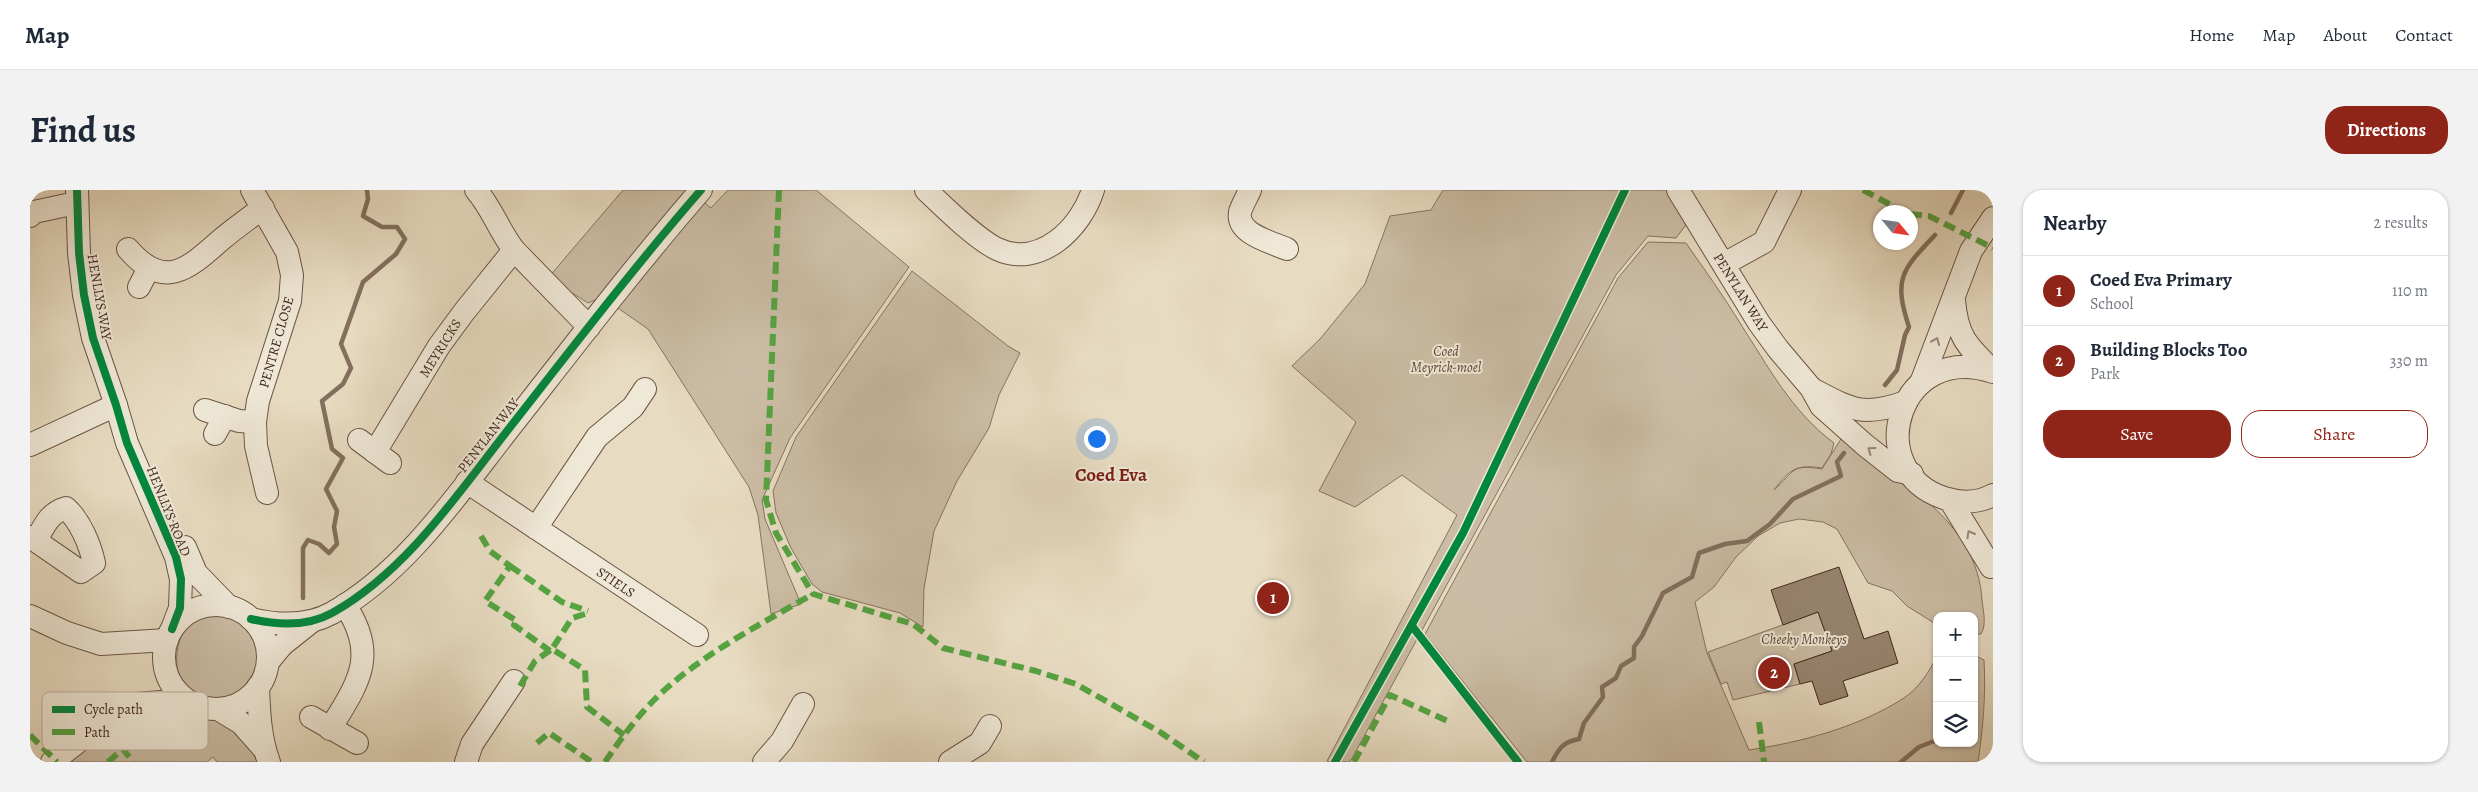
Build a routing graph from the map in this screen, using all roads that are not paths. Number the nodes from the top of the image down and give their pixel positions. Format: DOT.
graph roads {
  1 [pos="701,190"];
  2 [pos="926,190"];
  3 [pos="1093,190"];
  4 [pos="1250,190"];
  5 [pos="1678,190"];
  6 [pos="1790,190"];
  7 [pos="486,194"];
  8 [pos="77,197"];
  9 [pos="257,199"];
  10 [pos="30,216"];
  11 [pos="1993,218"];
  12 [pos="1278,239"];
  13 [pos="128,249"];
  14 [pos="514,250"];
  15 [pos="1724,264"];
  16 [pos="149,268"];
  17 [pos="138,288"];
  18 [pos="1954,300"];
  19 [pos="589,327"];
  20 [pos="1993,371"];
  21 [pos="1921,383"];
  22 [pos="1811,388"];
  23 [pos="645,389"];
  24 [pos="1906,402"];
  25 [pos="116,405"];
  26 [pos="215,420"];
  27 [pos="255,422"];
  28 [pos="30,445"];
  29 [pos="374,451"];
  30 [pos="1912,474"];
  31 [pos="467,482"];
  32 [pos="257,483"];
  33 [pos="1993,495"];
  34 [pos="1950,500"];
  35 [pos="536,528"];
  36 [pos="1992,565"];
  37 [pos="345,605"];
  38 [pos="228,606"];
  39 [pos="30,616"];
  40 [pos="251,618"];
  41 [pos="311,622"];
  42 [pos="169,635"];
  43 [pos="697,636"];
  44 [pos="268,662"];
  45 [pos="165,667"];
  46 [pos="514,681"];
  47 [pos="258,687"];
  48 [pos="147,692"];
  49 [pos="179,692"];
  50 [pos="803,704"];
  51 [pos="208,708"];
  52 [pos="218,709"];
  53 [pos="310,717"];
  54 [pos="990,726"];
  55 [pos="330,729"];
  56 [pos="357,743"];
  57 [pos="67,750"];
  58 [pos="267,756"];
  59 [pos="52,762"];
  60 [pos="466,762"];
  61 [pos="764,762"];
  62 [pos="950,762"];
  1 -- 19 [label="street, PENYLAN WAY"];
  2 -- 3 [label="street"];
  4 -- 12 [label="street"];
  5 -- 15 [label="street, PENYLAN WAY"];
  6 -- 15 [label="street"];
  7 -- 14 [label="street"];
  8 -- 10 [label="street"];
  8 -- 25 [label="street, HENLLYS WAY"];
  9 -- 16 [label="street, PENTRE CLOSE"];
  9 -- 27 [label="street, PENTRE CLOSE"];
  11 -- 18 [label="street"];
  13 -- 16 [label="street"];
  14 -- 19 [label="street"];
  14 -- 29 [label="street, MEYRICKS"];
  15 -- 22 [label="street, PENYLAN WAY"];
  16 -- 17 [label="street"];
  18 -- 20 [label="street"];
  21 -- 18 [label="street, one-way"];
  19 -- 31 [label="street, PENYLAN WAY"];
  20 -- 21 [label="street"];
  21 -- 24 [label="street"];
  22 -- 24 [label="street, PENYLAN WAY"];
  30 -- 22 [label="street, PENYLAN WAY, one-way"];
  23 -- 35 [label="street"];
  24 -- 30 [label="street"];
  25 -- 28 [label="street"];
  25 -- 38 [label="street, HENLLYS ROAD"];
  25 -- 42 [label="street, HENLLYS ROAD"];
  26 -- 27 [label="street"];
  27 -- 32 [label="street, PENTRE CLOSE"];
  30 -- 34 [label="street"];
  31 -- 35 [label="street, STIELS"];
  31 -- 37 [label="street, PENYLAN WAY"];
  33 -- 34 [label="street"];
  36 -- 34 [label="street, one-way"];
  35 -- 43 [label="street, STIELS"];
  37 -- 41 [label="street, PENYLAN WAY"];
  37 -- 55 [label="street"];
  38 -- 40 [label="street"];
  38 -- 42 [label="street"];
  39 -- 42 [label="street"];
  40 -- 41 [label="street, PENYLAN WAY"];
  40 -- 44 [label="street"];
  41 -- 44 [label="street, PENYLAN WAY"];
  42 -- 45 [label="street"];
  44 -- 47 [label="street"];
  45 -- 48 [label="street"];
  45 -- 49 [label="street"];
  46 -- 60 [label="street"];
  47 -- 52 [label="street"];
  47 -- 58 [label="street"];
  50 -- 61 [label="street"];
  51 -- 52 [label="street"];
  52 -- 58 [label="street"];
  53 -- 55 [label="street"];
  54 -- 62 [label="street"];
  55 -- 56 [label="street"];
  57 -- 59 [label="street"];
}
